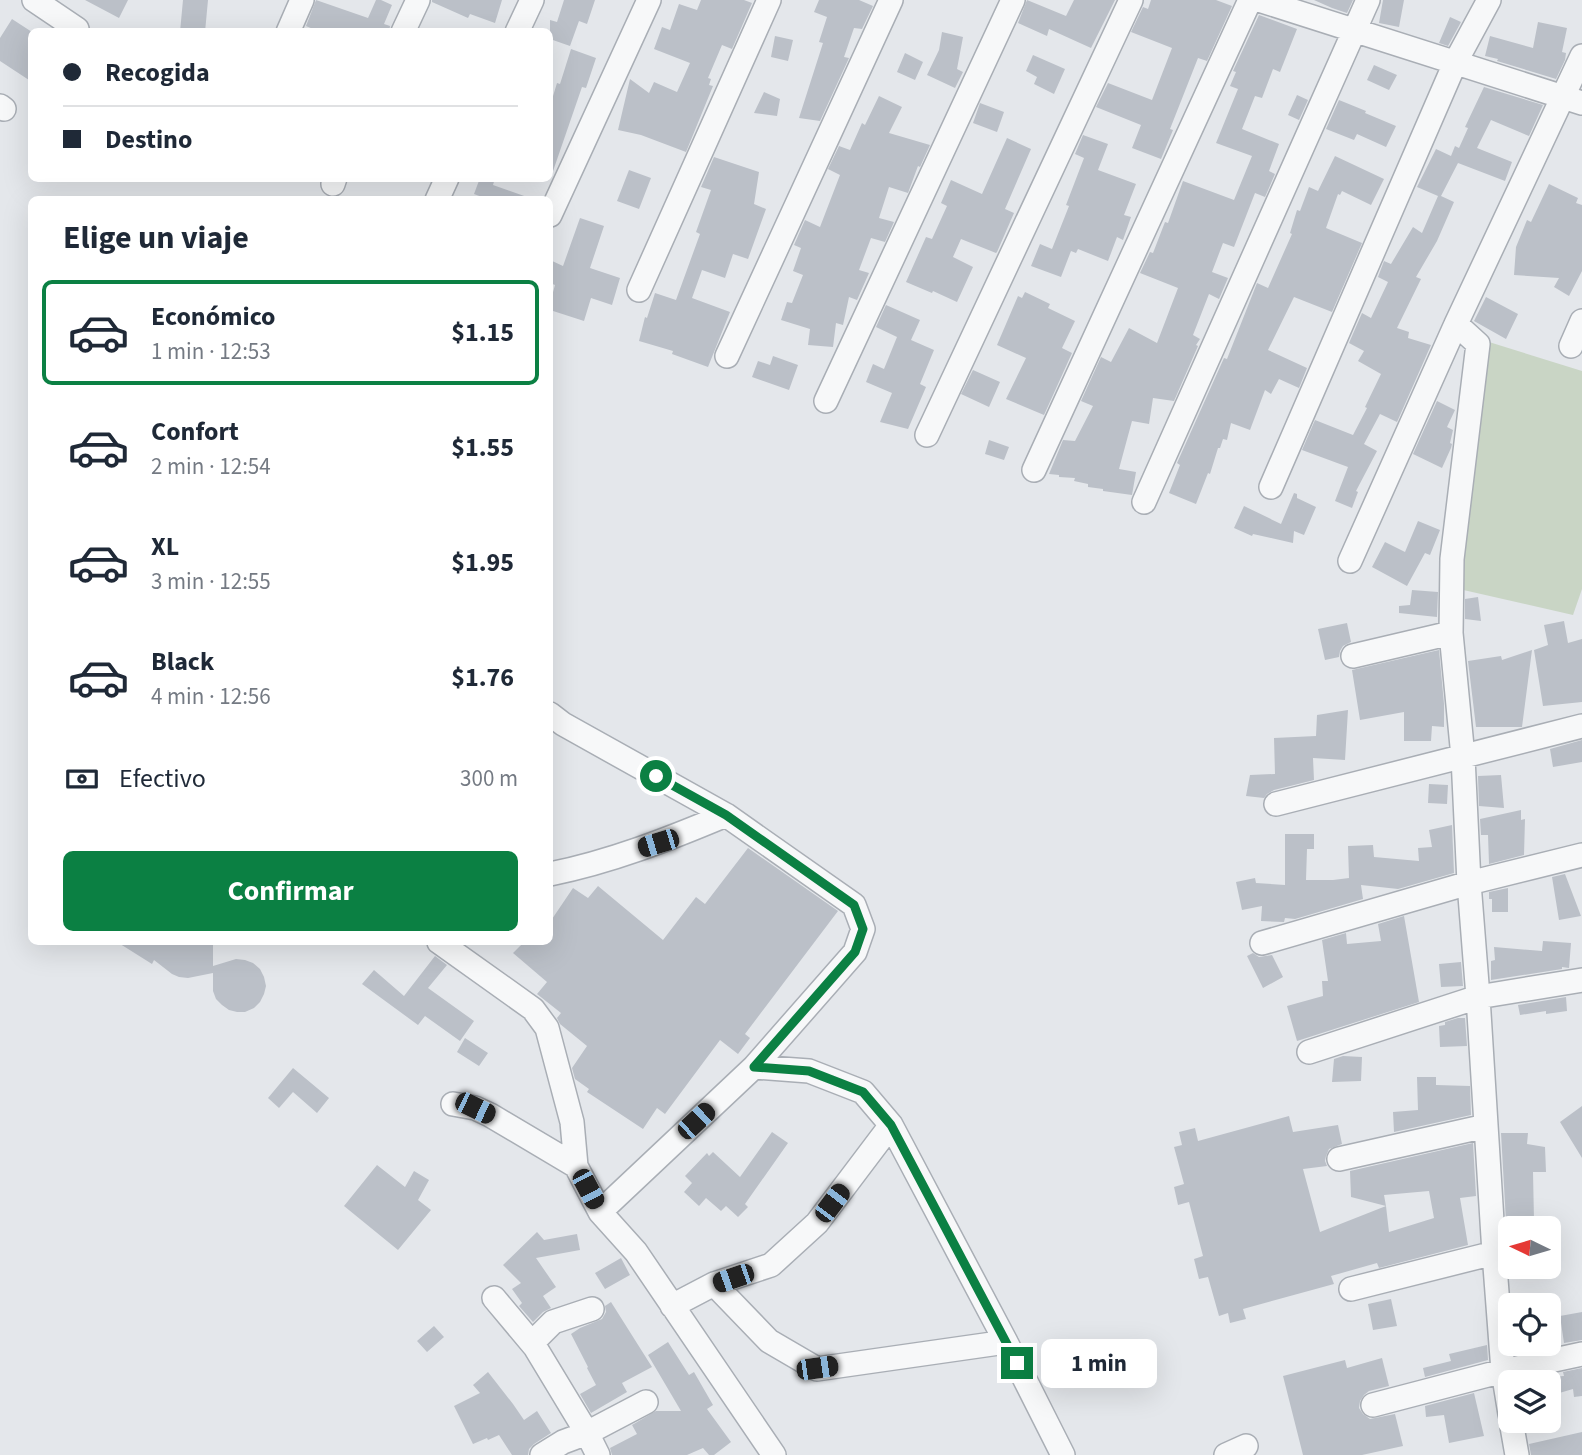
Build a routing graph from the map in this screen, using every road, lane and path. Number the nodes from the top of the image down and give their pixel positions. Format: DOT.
graph roads {
  1 [pos="34,0"];
  2 [pos="302,0"];
  3 [pos="418,0"];
  4 [pos="532,0"];
  5 [pos="649,0"];
  6 [pos="769,0"];
  7 [pos="891,0"];
  8 [pos="1013,0"];
  9 [pos="1131,0"];
  10 [pos="1250,0"];
  11 [pos="1259,0"];
  12 [pos="1368,0"];
  13 [pos="1489,0"];
  14 [pos="76,28"];
  15 [pos="290,28"];
  16 [pos="405,28"];
  17 [pos="519,28"];
  18 [pos="1354,31"];
  19 [pos="1582,56"];
  20 [pos="1455,64"];
  21 [pos="1572,101"];
  22 [pos="553,208"];
  23 [pos="639,290"];
  24 [pos="1582,321"];
  25 [pos="1456,324"];
  26 [pos="1571,346"];
  27 [pos="727,356"];
  28 [pos="826,401"];
  29 [pos="927,435"];
  30 [pos="1034,470"];
  31 [pos="1271,487"];
  32 [pos="1144,502"];
  33 [pos="1350,561"];
  34 [pos="1451,633"];
  35 [pos="1353,656"];
  36 [pos="553,716"];
  37 [pos="1582,726"];
  38 [pos="1463,757"];
  39 [pos="1276,804"];
  40 [pos="726,815"];
  41 [pos="1582,855"];
  42 [pos="553,873"];
  43 [pos="1469,883"];
  44 [pos="1262,943"];
  45 [pos="443,945"];
  46 [pos="1582,980"];
  47 [pos="1478,998"];
  48 [pos="1309,1052"];
  49 [pos="754,1067"];
  50 [pos="453,1104"];
  51 [pos="891,1125"];
  52 [pos="1486,1126"];
  53 [pos="1339,1160"];
  54 [pos="576,1166"];
  55 [pos="600,1212"];
  56 [pos="1494,1253"];
  57 [pos="714,1284"];
  58 [pos="1351,1289"];
  59 [pos="494,1298"];
  60 [pos="672,1306"];
  61 [pos="592,1309"];
  62 [pos="1006,1342"];
  63 [pos="532,1343"];
  64 [pos="1582,1354"];
  65 [pos="1503,1370"];
  66 [pos="1508,1370"];
  67 [pos="1498,1372"];
  68 [pos="646,1402"];
  69 [pos="1373,1405"];
  70 [pos="587,1433"];
  71 [pos="1513,1433"];
  72 [pos="1067,1452"];
  73 [pos="542,1455"];
  74 [pos="598,1455"];
  75 [pos="774,1455"];
  76 [pos="1517,1455"];
  1 -- 14 [label="street"];
  2 -- 15 [label="street"];
  3 -- 16 [label="street"];
  4 -- 17 [label="street"];
  5 -- 22 [label="street"];
  6 -- 23 [label="street"];
  7 -- 27 [label="street"];
  8 -- 28 [label="street"];
  9 -- 29 [label="street"];
  10 -- 30 [label="street"];
  11 -- 18 [label="street"];
  12 -- 18 [label="street"];
  13 -- 20 [label="street"];
  18 -- 20 [label="street"];
  18 -- 32 [label="street"];
  19 -- 21 [label="street"];
  20 -- 21 [label="street"];
  20 -- 31 [label="street"];
  21 -- 25 [label="street"];
  24 -- 26 [label="street"];
  25 -- 33 [label="street"];
  25 -- 34 [label="street"];
  34 -- 35 [label="street"];
  34 -- 38 [label="street"];
  36 -- 40 [label="street"];
  37 -- 38 [label="street"];
  38 -- 39 [label="street"];
  38 -- 43 [label="street"];
  40 -- 42 [label="street"];
  40 -- 49 [label="street"];
  41 -- 43 [label="street"];
  43 -- 44 [label="street"];
  43 -- 47 [label="street"];
  45 -- 54 [label="street"];
  46 -- 47 [label="street"];
  47 -- 48 [label="street"];
  47 -- 52 [label="street"];
  49 -- 51 [label="street"];
  49 -- 55 [label="street"];
  50 -- 54 [label="street"];
  51 -- 57 [label="street"];
  51 -- 62 [label="street"];
  52 -- 53 [label="street"];
  52 -- 56 [label="street"];
  54 -- 55 [label="street"];
  55 -- 60 [label="street"];
  56 -- 58 [label="street"];
  56 -- 65 [label="street"];
  57 -- 60 [label="street"];
  57 -- 62 [label="street"];
  59 -- 63 [label="street"];
  60 -- 75 [label="street"];
  61 -- 63 [label="street"];
  62 -- 72 [label="street"];
  63 -- 70 [label="street"];
  64 -- 66 [label="street"];
  67 -- 69 [label="street"];
  68 -- 70 [label="street"];
  70 -- 73 [label="street"];
  70 -- 74 [label="street"];
  71 -- 76 [label="street"];
}
